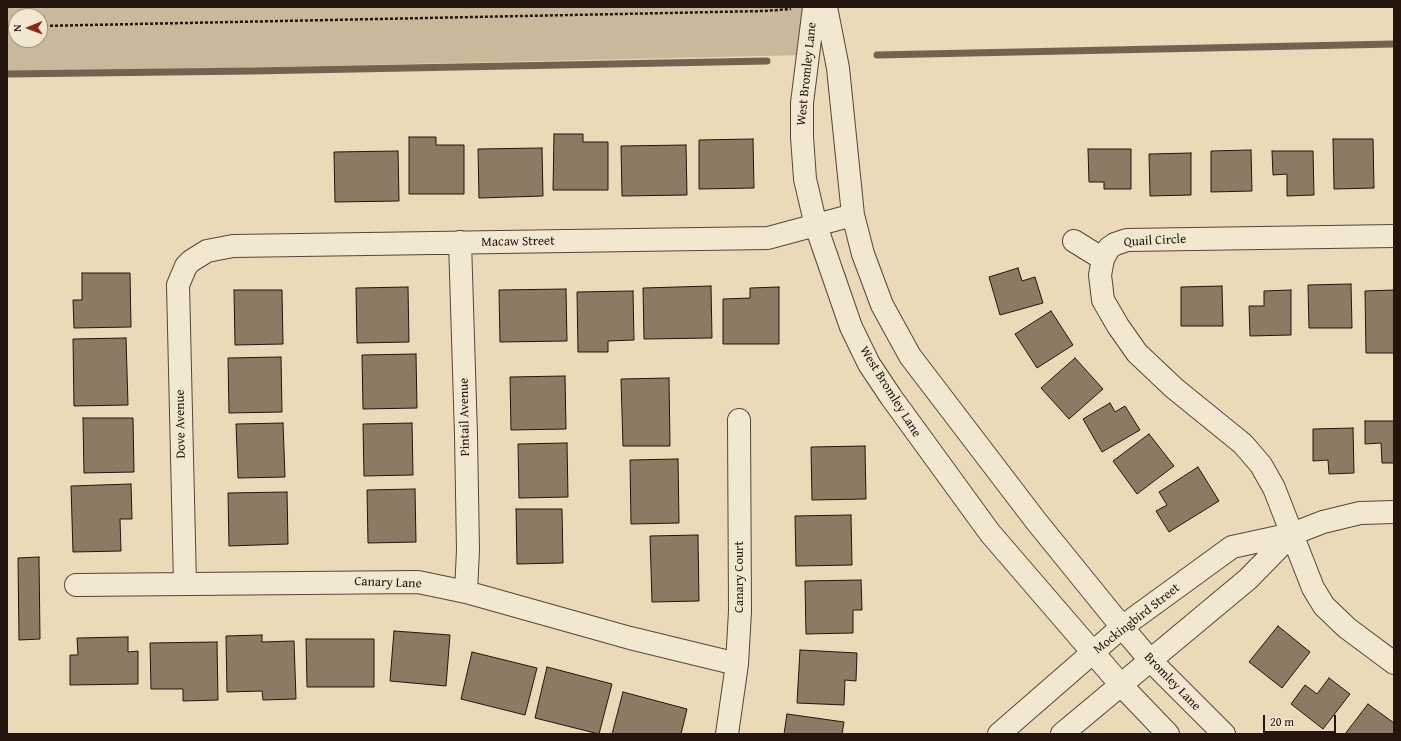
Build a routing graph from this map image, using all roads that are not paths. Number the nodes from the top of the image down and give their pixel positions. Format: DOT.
graph roads {
  1 [pos="814,7"];
  2 [pos="826,7"];
  3 [pos="852,215"];
  4 [pos="816,226"];
  5 [pos="1394,236"];
  6 [pos="1074,241"];
  7 [pos="460,242"];
  8 [pos="1103,259"];
  9 [pos="186,266"];
  10 [pos="739,420"];
  11 [pos="1394,512"];
  12 [pos="1292,534"];
  13 [pos="184,584"];
  14 [pos="76,585"];
  15 [pos="466,592"];
  16 [pos="1122,627"];
  17 [pos="1093,652"];
  18 [pos="1150,660"];
  19 [pos="1394,663"];
  20 [pos="737,664"];
  21 [pos="1121,685"];
  22 [pos="727,734"];
  23 [pos="999,734"];
  24 [pos="1062,734"];
  25 [pos="1168,734"];
  26 [pos="1224,734"];
  1 -- 4 [label="street, West Bromley Lane"];
  2 -- 3 [label="street, West Bromley Lane"];
  3 -- 4 [label="street, Macaw Street"];
  3 -- 16 [label="street, West Bromley Lane"];
  4 -- 7 [label="street, Macaw Street"];
  4 -- 17 [label="street, West Bromley Lane"];
  5 -- 8 [label="street, Quail Circle"];
  6 -- 8 [label="street"];
  7 -- 9 [label="street, Macaw Street"];
  7 -- 15 [label="street, Pintail Avenue"];
  8 -- 12 [label="street"];
  9 -- 13 [label="street, Dove Avenue"];
  10 -- 20 [label="street, Canary Court"];
  11 -- 12 [label="street, Mockingbird Street"];
  12 -- 16 [label="street, Mockingbird Street"];
  12 -- 18 [label="street, Mockingbird Street"];
  12 -- 19 [label="street"];
  13 -- 14 [label="street, Canary Lane"];
  13 -- 15 [label="street, Canary Lane"];
  15 -- 20 [label="street, Canary Lane"];
  16 -- 17 [label="street, Mockingbird Street"];
  16 -- 18 [label="street, Bromley Lane"];
  17 -- 21 [label="street"];
  17 -- 23 [label="street, Mockingbird Street"];
  18 -- 21 [label="street, Mockingbird Street"];
  18 -- 26 [label="street, Bromley Lane"];
  20 -- 22 [label="street, Canary Court"];
  21 -- 24 [label="street, Mockingbird Street"];
  21 -- 25 [label="street"];
}
